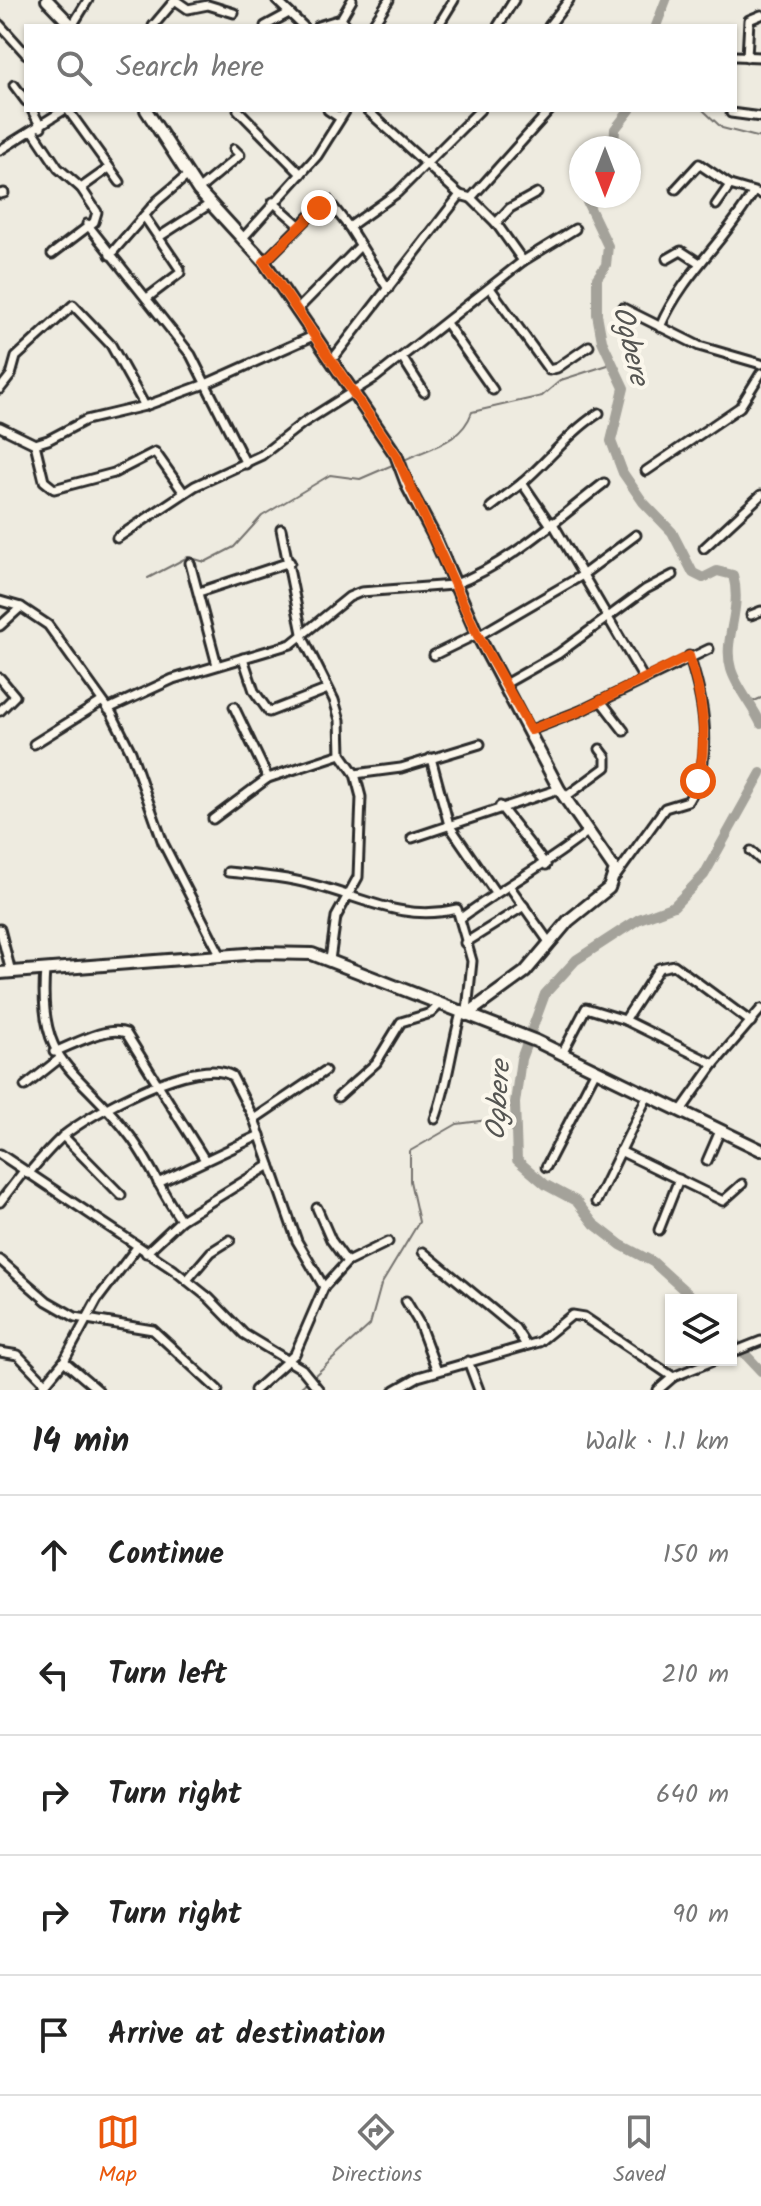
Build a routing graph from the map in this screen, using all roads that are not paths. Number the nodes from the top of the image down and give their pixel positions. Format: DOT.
graph roads {
  1 [pos="47,0"];
  2 [pos="88,0"];
  3 [pos="175,0"];
  4 [pos="276,0"];
  5 [pos="352,0"];
  6 [pos="389,0"];
  7 [pos="454,0"];
  8 [pos="514,0"];
  9 [pos="569,0"];
  10 [pos="234,13"];
  11 [pos="289,13"];
  12 [pos="761,15"];
  13 [pos="341,19"];
  14 [pos="70,24"];
  15 [pos="73,24"];
  16 [pos="155,24"];
  17 [pos="269,24"];
  18 [pos="301,24"];
  19 [pos="325,24"];
  20 [pos="345,24"];
  21 [pos="373,24"];
  22 [pos="439,24"];
  23 [pos="499,24"];
  24 [pos="551,24"];
  25 [pos="0,25"];
  26 [pos="24,52"];
  27 [pos="737,56"];
  28 [pos="747,57"];
  29 [pos="761,57"];
  30 [pos="14,85"];
  31 [pos="24,98"];
  32 [pos="33,112"];
  33 [pos="63,112"];
  34 [pos="67,112"];
  35 [pos="147,112"];
  36 [pos="240,112"];
  37 [pos="331,112"];
  38 [pos="344,112"];
  39 [pos="369,112"];
  40 [pos="478,112"];
  41 [pos="548,112"];
  42 [pos="731,113"];
  43 [pos="761,117"];
  44 [pos="340,118"];
  45 [pos="37,129"];
  46 [pos="234,149"];
  47 [pos="0,150"];
  48 [pos="427,165"];
  49 [pos="109,168"];
  50 [pos="301,174"];
  51 [pos="188,175"];
  52 [pos="120,182"];
  53 [pos="730,185"];
  54 [pos="81,188"];
  55 [pos="676,189"];
  56 [pos="198,190"];
  57 [pos="537,193"];
  58 [pos="757,193"];
  59 [pos="460,195"];
  60 [pos="471,198"];
  61 [pos="273,202"];
  62 [pos="210,204"];
  63 [pos="716,205"];
  64 [pos="144,216"];
  65 [pos="496,223"];
  66 [pos="87,224"];
  67 [pos="299,225"];
  68 [pos="349,227"];
  69 [pos="575,229"];
  70 [pos="159,237"];
  71 [pos="242,239"];
  72 [pos="360,246"];
  73 [pos="52,254"];
  74 [pos="110,255"];
  75 [pos="667,259"];
  76 [pos="523,261"];
  77 [pos="264,262"];
  78 [pos="698,262"];
  79 [pos="490,288"];
  80 [pos="388,289"];
  81 [pos="147,298"];
  82 [pos="623,308"];
  83 [pos="296,311"];
  84 [pos="446,323"];
  85 [pos="660,327"];
  86 [pos="313,336"];
  87 [pos="589,346"];
  88 [pos="402,357"];
  89 [pos="332,360"];
  90 [pos="761,364"];
  91 [pos="761,373"];
  92 [pos="208,383"];
  93 [pos="0,389"];
  94 [pos="493,390"];
  95 [pos="354,391"];
  96 [pos="424,392"];
  97 [pos="145,406"];
  98 [pos="599,413"];
  99 [pos="0,427"];
  100 [pos="35,444"];
  101 [pos="246,464"];
  102 [pos="646,471"];
  103 [pos="522,483"];
  104 [pos="604,483"];
  105 [pos="184,493"];
  106 [pos="761,495"];
  107 [pos="491,507"];
  108 [pos="551,523"];
  109 [pos="281,529"];
  110 [pos="636,535"];
  111 [pos="117,538"];
  112 [pos="704,548"];
  113 [pos="290,562"];
  114 [pos="190,563"];
  115 [pos="673,575"];
  116 [pos="581,576"];
  117 [pos="453,585"];
  118 [pos="199,592"];
  119 [pos="0,601"];
  120 [pos="21,607"];
  121 [pos="761,611"];
  122 [pos="751,615"];
  123 [pos="608,616"];
  124 [pos="0,626"];
  125 [pos="477,635"];
  126 [pos="303,638"];
  127 [pos="709,649"];
  128 [pos="434,655"];
  129 [pos="689,656"];
  130 [pos="243,658"];
  131 [pos="217,665"];
  132 [pos="0,678"];
  133 [pos="644,679"];
  134 [pos="505,684"];
  135 [pos="328,689"];
  136 [pos="601,701"];
  137 [pos="101,702"];
  138 [pos="234,707"];
  139 [pos="108,709"];
  140 [pos="0,711"];
  141 [pos="531,730"];
  142 [pos="624,731"];
  143 [pos="34,744"];
  144 [pos="480,744"];
  145 [pos="600,749"];
  146 [pos="341,754"];
  147 [pos="431,758"];
  148 [pos="355,774"];
  149 [pos="268,778"];
  150 [pos="562,793"];
  151 [pos="500,806"];
  152 [pos="213,819"];
  153 [pos="449,825"];
  154 [pos="587,832"];
  155 [pos="412,838"];
  156 [pos="751,851"];
  157 [pos="761,860"];
  158 [pos="546,865"];
  159 [pos="228,872"];
  160 [pos="615,877"];
  161 [pos="510,887"];
  162 [pos="495,892"];
  163 [pos="348,898"];
  164 [pos="524,906"];
  165 [pos="461,918"];
  166 [pos="0,929"];
  167 [pos="549,942"];
  168 [pos="465,943"];
  169 [pos="221,956"];
  170 [pos="330,960"];
  171 [pos="45,970"];
  172 [pos="6,972"];
  173 [pos="439,1005"];
  174 [pos="761,1009"];
  175 [pos="465,1013"];
  176 [pos="625,1020"];
  177 [pos="751,1022"];
  178 [pos="562,1054"];
  179 [pos="56,1056"];
  180 [pos="714,1064"];
  181 [pos="596,1070"];
  182 [pos="325,1071"];
  183 [pos="154,1083"];
  184 [pos="25,1086"];
  185 [pos="648,1095"];
  186 [pos="338,1097"];
  187 [pos="682,1109"];
  188 [pos="108,1110"];
  189 [pos="254,1119"];
  190 [pos="435,1119"];
  191 [pos="720,1131"];
  192 [pos="260,1135"];
  193 [pos="63,1136"];
  194 [pos="761,1150"];
  195 [pos="620,1151"];
  196 [pos="0,1154"];
  197 [pos="205,1160"];
  198 [pos="707,1161"];
  199 [pos="270,1165"];
  200 [pos="546,1167"];
  201 [pos="26,1172"];
  202 [pos="679,1179"];
  203 [pos="158,1183"];
  204 [pos="742,1184"];
  205 [pos="121,1195"];
  206 [pos="0,1202"];
  207 [pos="596,1202"];
  208 [pos="317,1208"];
  209 [pos="181,1220"];
  210 [pos="659,1230"];
  211 [pos="230,1240"];
  212 [pos="388,1242"];
  213 [pos="137,1247"];
  214 [pos="423,1252"];
  215 [pos="146,1253"];
  216 [pos="0,1260"];
  217 [pos="347,1262"];
  218 [pos="187,1280"];
  219 [pos="324,1287"];
  220 [pos="406,1301"];
  221 [pos="88,1317"];
  222 [pos="761,1341"];
  223 [pos="526,1345"];
  224 [pos="737,1350"];
  225 [pos="0,1352"];
  226 [pos="289,1360"];
  227 [pos="64,1361"];
  228 [pos="468,1361"];
  229 [pos="700,1366"];
  230 [pos="437,1371"];
  231 [pos="673,1377"];
  232 [pos="314,1383"];
  233 [pos="42,1386"];
  234 [pos="98,1390"];
  235 [pos="218,1390"];
  236 [pos="255,1390"];
  237 [pos="395,1390"];
  238 [pos="479,1390"];
  239 [pos="658,1390"];
  1 -- 14 [label="street"];
  2 -- 15 [label="street"];
  3 -- 10 [label="street"];
  3 -- 16 [label="street"];
  4 -- 11 [label="street"];
  5 -- 13 [label="street"];
  6 -- 21 [label="street"];
  7 -- 22 [label="street"];
  8 -- 23 [label="street"];
  9 -- 24 [label="street"];
  11 -- 17 [label="street"];
  11 -- 18 [label="street"];
  12 -- 28 [label="street"];
  13 -- 19 [label="street"];
  13 -- 20 [label="street"];
  25 -- 26 [label="street"];
  27 -- 28 [label="street"];
  28 -- 29 [label="street"];
  30 -- 31 [label="street"];
  32 -- 45 [label="street"];
  33 -- 45 [label="street"];
  34 -- 49 [label="street"];
  35 -- 51 [label="street"];
  36 -- 50 [label="street"];
  37 -- 44 [label="street"];
  38 -- 44 [label="street"];
  39 -- 48 [label="street"];
  40 -- 48 [label="street"];
  41 -- 60 [label="street"];
  42 -- 43 [label="street"];
  44 -- 50 [label="street"];
  45 -- 47 [label="street"];
  45 -- 54 [label="street"];
  46 -- 56 [label="street"];
  48 -- 59 [label="street"];
  48 -- 68 [label="street"];
  49 -- 52 [label="street"];
  49 -- 54 [label="street"];
  50 -- 61 [label="street"];
  51 -- 56 [label="street"];
  51 -- 64 [label="street"];
  53 -- 55 [label="street"];
  53 -- 58 [label="street"];
  53 -- 63 [label="street"];
  54 -- 66 [label="street"];
  56 -- 62 [label="street"];
  57 -- 65 [label="street"];
  58 -- 78 [label="street"];
  59 -- 60 [label="street"];
  59 -- 80 [label="street"];
  60 -- 65 [label="street"];
  61 -- 67 [label="street"];
  61 -- 71 [label="street"];
  62 -- 70 [label="street"];
  62 -- 71 [label="street"];
  64 -- 70 [label="street"];
  64 -- 74 [label="street"];
  65 -- 76 [label="street"];
  66 -- 73 [label="street"];
  66 -- 74 [label="street"];
  67 -- 68 [label="street"];
  67 -- 77 [label="street"];
  68 -- 72 [label="street"];
  69 -- 76 [label="street"];
  70 -- 81 [label="street"];
  71 -- 77 [label="street"];
  72 -- 80 [label="street"];
  72 -- 83 [label="street"];
  74 -- 81 [label="street"];
  75 -- 78 [label="street"];
  76 -- 79 [label="street"];
  77 -- 83 [label="street"];
  78 -- 85 [label="street"];
  79 -- 84 [label="street"];
  79 -- 87 [label="street"];
  80 -- 89 [label="street"];
  81 -- 92 [label="street"];
  82 -- 85 [label="street"];
  83 -- 86 [label="street"];
  84 -- 88 [label="street"];
  84 -- 94 [label="street"];
  85 -- 90 [label="street"];
  86 -- 89 [label="street"];
  86 -- 92 [label="street"];
  88 -- 95 [label="street"];
  88 -- 96 [label="street"];
  89 -- 95 [label="street"];
  91 -- 102 [label="street"];
  92 -- 97 [label="street"];
  92 -- 101 [label="street"];
  93 -- 97 [label="street"];
  95 -- 101 [label="street"];
  95 -- 117 [label="street"];
  97 -- 100 [label="street"];
  98 -- 103 [label="street"];
  99 -- 100 [label="street"];
  100 -- 105 [label="street"];
  101 -- 105 [label="street"];
  103 -- 107 [label="street"];
  103 -- 108 [label="street"];
  104 -- 108 [label="street"];
  105 -- 111 [label="street"];
  106 -- 112 [label="street"];
  108 -- 116 [label="street"];
  108 -- 117 [label="street"];
  109 -- 113 [label="street"];
  110 -- 116 [label="street"];
  113 -- 118 [label="street"];
  113 -- 126 [label="street"];
  114 -- 118 [label="street"];
  115 -- 123 [label="street"];
  116 -- 123 [label="street"];
  116 -- 125 [label="street"];
  117 -- 125 [label="street"];
  117 -- 126 [label="street"];
  118 -- 131 [label="street"];
  119 -- 120 [label="street"];
  120 -- 124 [label="street"];
  120 -- 137 [label="street"];
  121 -- 122 [label="street"];
  123 -- 133 [label="street"];
  123 -- 134 [label="street"];
  125 -- 128 [label="street"];
  125 -- 134 [label="street"];
  126 -- 130 [label="street"];
  126 -- 135 [label="street"];
  127 -- 129 [label="street"];
  129 -- 133 [label="street"];
  129 -- 160 [label="street"];
  130 -- 131 [label="street"];
  130 -- 135 [label="street"];
  131 -- 139 [label="street"];
  132 -- 140 [label="street"];
  133 -- 136 [label="street"];
  134 -- 141 [label="street"];
  135 -- 146 [label="street"];
  136 -- 141 [label="street"];
  136 -- 142 [label="street"];
  137 -- 139 [label="street"];
  137 -- 143 [label="street"];
  138 -- 149 [label="street"];
  139 -- 169 [label="street"];
  141 -- 150 [label="street"];
  144 -- 147 [label="street"];
  145 -- 150 [label="street"];
  146 -- 148 [label="street"];
  146 -- 149 [label="street"];
  147 -- 148 [label="street"];
  147 -- 153 [label="street"];
  148 -- 163 [label="street"];
  149 -- 152 [label="street"];
  150 -- 151 [label="street"];
  150 -- 154 [label="street"];
  151 -- 153 [label="street"];
  151 -- 158 [label="street"];
  153 -- 155 [label="street"];
  153 -- 162 [label="street"];
  154 -- 158 [label="street"];
  154 -- 160 [label="street"];
  156 -- 157 [label="street"];
  158 -- 161 [label="street"];
  159 -- 163 [label="street"];
  160 -- 167 [label="street"];
  161 -- 162 [label="street"];
  161 -- 164 [label="street"];
  162 -- 165 [label="street"];
  163 -- 165 [label="street"];
  163 -- 170 [label="street"];
  164 -- 167 [label="street"];
  164 -- 168 [label="street"];
  165 -- 168 [label="street"];
  166 -- 172 [label="street"];
  167 -- 175 [label="street"];
  168 -- 175 [label="street"];
  169 -- 170 [label="street"];
  169 -- 171 [label="street"];
  170 -- 173 [label="street"];
  171 -- 172 [label="street"];
  171 -- 179 [label="street"];
  173 -- 175 [label="street"];
  173 -- 186 [label="street"];
  174 -- 177 [label="street"];
  175 -- 178 [label="street"];
  175 -- 190 [label="street"];
  176 -- 177 [label="street"];
  176 -- 178 [label="street"];
  176 -- 180 [label="street"];
  177 -- 180 [label="street"];
  178 -- 181 [label="street"];
  179 -- 183 [label="street"];
  179 -- 184 [label="street"];
  179 -- 188 [label="street"];
  180 -- 187 [label="street"];
  181 -- 185 [label="street"];
  181 -- 200 [label="street"];
  182 -- 189 [label="street"];
  183 -- 188 [label="street"];
  183 -- 189 [label="street"];
  183 -- 197 [label="street"];
  185 -- 187 [label="street"];
  185 -- 195 [label="street"];
  187 -- 191 [label="street"];
  188 -- 193 [label="street"];
  188 -- 203 [label="street"];
  189 -- 192 [label="street"];
  191 -- 194 [label="street"];
  191 -- 198 [label="street"];
  192 -- 197 [label="street"];
  192 -- 199 [label="street"];
  193 -- 201 [label="street"];
  193 -- 205 [label="street"];
  195 -- 202 [label="street"];
  195 -- 207 [label="street"];
  196 -- 201 [label="street"];
  197 -- 203 [label="street"];
  199 -- 209 [label="street"];
  199 -- 219 [label="street"];
  201 -- 206 [label="street"];
  201 -- 213 [label="street"];
  202 -- 204 [label="street"];
  202 -- 210 [label="street"];
  203 -- 209 [label="street"];
  208 -- 217 [label="street"];
  209 -- 215 [label="street"];
  211 -- 218 [label="street"];
  212 -- 217 [label="street"];
  213 -- 215 [label="street"];
  213 -- 221 [label="street"];
  214 -- 223 [label="street"];
  215 -- 218 [label="street"];
  216 -- 221 [label="street"];
  217 -- 219 [label="street"];
  218 -- 226 [label="street"];
  219 -- 226 [label="street"];
  220 -- 230 [label="street"];
  221 -- 227 [label="street"];
  221 -- 235 [label="street"];
  222 -- 224 [label="street"];
  223 -- 228 [label="street"];
  223 -- 231 [label="street"];
  225 -- 233 [label="street"];
  226 -- 232 [label="street"];
  226 -- 236 [label="street"];
  227 -- 233 [label="street"];
  227 -- 234 [label="street"];
  228 -- 230 [label="street"];
  228 -- 238 [label="street"];
  229 -- 231 [label="street"];
  230 -- 237 [label="street"];
  231 -- 239 [label="street"];
}
